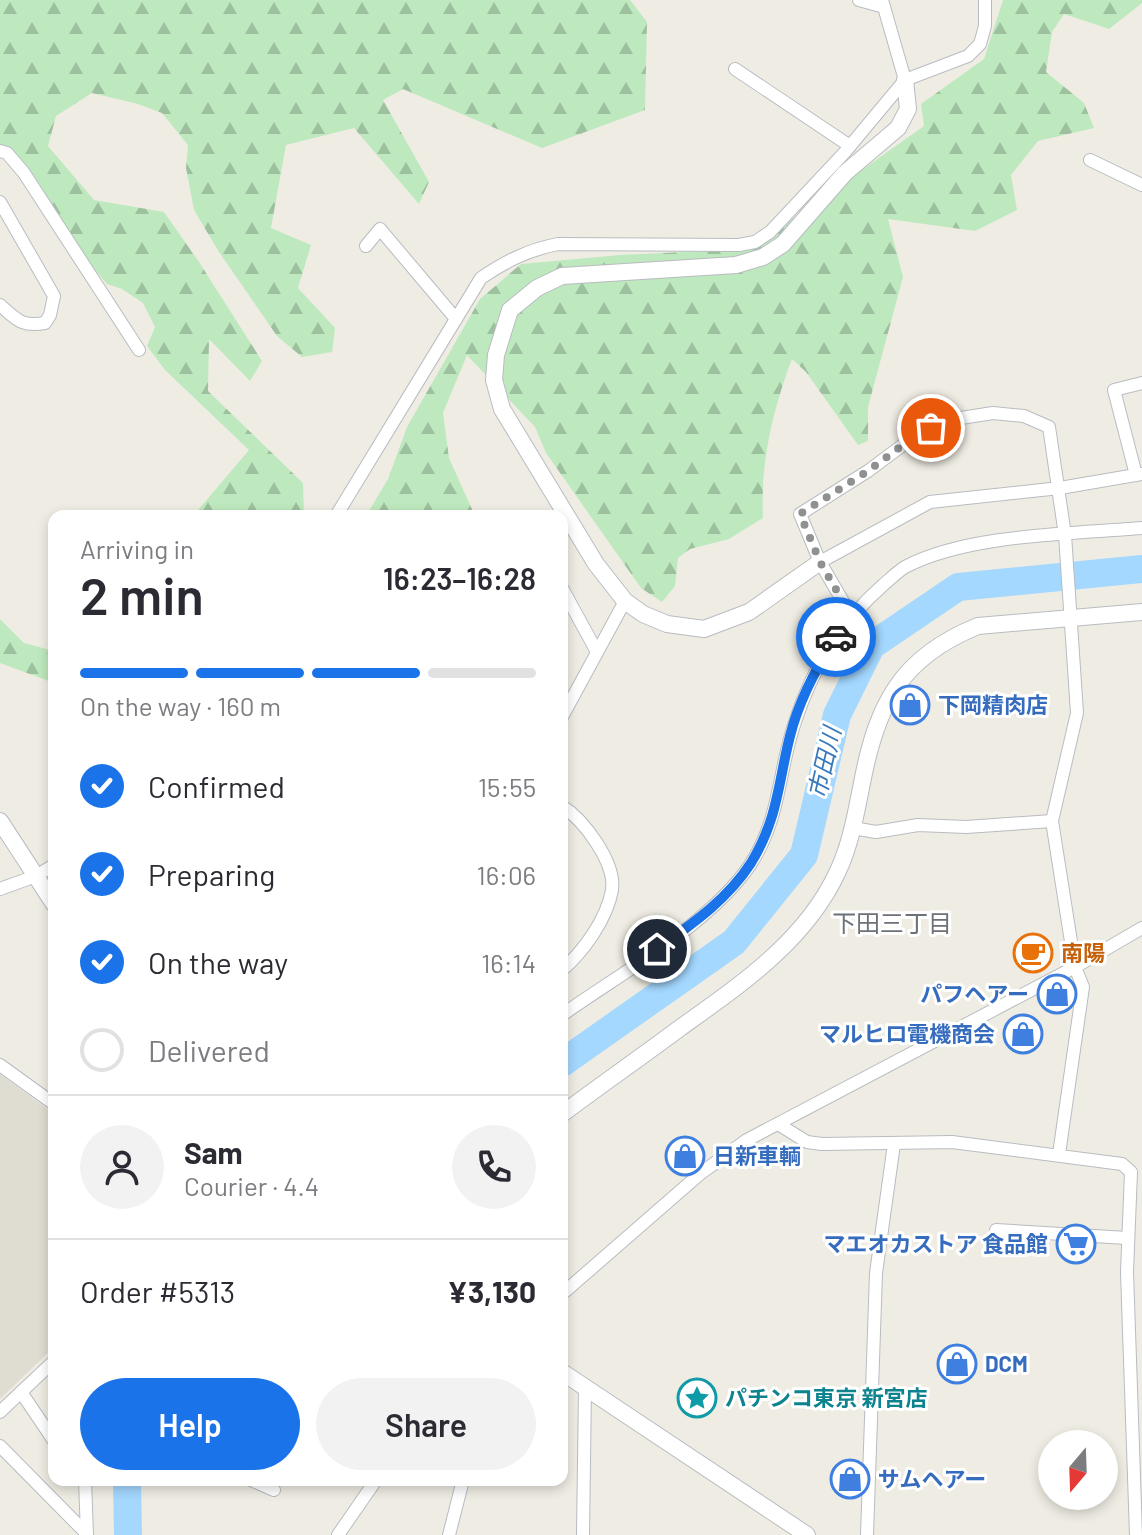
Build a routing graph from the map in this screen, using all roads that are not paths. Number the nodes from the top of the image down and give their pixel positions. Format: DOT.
graph roads {
  1 [pos="859,0"];
  2 [pos="985,0"];
  3 [pos="883,4"];
  4 [pos="735,69"];
  5 [pos="905,80"];
  6 [pos="850,146"];
  7 [pos="0,151"];
  8 [pos="1090,160"];
  9 [pos="1142,185"];
  10 [pos="0,202"];
  11 [pos="366,246"];
  12 [pos="0,305"];
  13 [pos="456,319"];
  14 [pos="139,350"];
  15 [pos="1142,383"];
  16 [pos="1139,474"];
  17 [pos="1060,488"];
  18 [pos="340,510"];
  19 [pos="563,510"];
  20 [pos="568,518"];
  21 [pos="1142,528"];
  22 [pos="1065,535"];
  23 [pos="820,562"];
  24 [pos="568,599"];
  25 [pos="625,601"];
  26 [pos="1142,612"];
  27 [pos="852,617"];
  28 [pos="1071,618"];
  29 [pos="597,652"];
  30 [pos="568,706"];
  31 [pos="568,811"];
  32 [pos="0,821"];
  33 [pos="1052,821"];
  34 [pos="853,828"];
  35 [pos="48,869"];
  36 [pos="36,876"];
  37 [pos="0,889"];
  38 [pos="48,895"];
  39 [pos="1142,928"];
  40 [pos="568,964"];
  41 [pos="1075,967"];
  42 [pos="568,1011"];
  43 [pos="0,1065"];
  44 [pos="48,1100"];
  45 [pos="568,1110"];
  46 [pos="778,1124"];
  47 [pos="894,1144"];
  48 [pos="1059,1154"];
  49 [pos="996,1230"];
  50 [pos="1127,1238"];
  51 [pos="568,1289"];
  52 [pos="48,1367"];
  53 [pos="568,1376"];
  54 [pos="585,1388"];
  55 [pos="21,1392"];
  56 [pos="0,1412"];
  57 [pos="48,1432"];
  58 [pos="0,1446"];
  59 [pos="85,1486"];
  60 [pos="265,1486"];
  61 [pos="372,1486"];
  62 [pos="461,1486"];
  63 [pos="274,1490"];
  64 [pos="87,1535"];
  65 [pos="338,1535"];
  66 [pos="449,1535"];
  67 [pos="583,1535"];
  68 [pos="807,1535"];
  69 [pos="867,1535"];
  70 [pos="1136,1535"];
  1 -- 3 [label="street"];
  2 -- 5 [label="street"];
  3 -- 5 [label="street"];
  4 -- 6 [label="street"];
  5 -- 6 [label="street"];
  5 -- 19 [label="street"];
  6 -- 13 [label="street"];
  7 -- 14 [label="street"];
  8 -- 9 [label="street"];
  10 -- 12 [label="street"];
  11 -- 13 [label="street"];
  13 -- 18 [label="street"];
  15 -- 16 [label="street"];
  16 -- 17 [label="street"];
  17 -- 22 [label="street"];
  17 -- 23 [label="street"];
  17 -- 23 [label="street"];
  20 -- 25 [label="street"];
  21 -- 22 [label="street"];
  22 -- 27 [label="street"];
  22 -- 28 [label="street"];
  23 -- 25 [label="street"];
  23 -- 27 [label="street"];
  24 -- 29 [label="street"];
  25 -- 29 [label="street"];
  26 -- 28 [label="street"];
  27 -- 42 [label="street"];
  28 -- 33 [label="street"];
  28 -- 34 [label="street"];
  29 -- 30 [label="street"];
  31 -- 40 [label="street"];
  32 -- 36 [label="street"];
  33 -- 34 [label="street"];
  33 -- 41 [label="street"];
  34 -- 45 [label="street"];
  35 -- 36 [label="street"];
  36 -- 37 [label="street"];
  36 -- 38 [label="street"];
  39 -- 41 [label="street"];
  41 -- 46 [label="street"];
  41 -- 48 [label="street"];
  43 -- 44 [label="street"];
  46 -- 47 [label="street"];
  46 -- 51 [label="street"];
  47 -- 48 [label="street"];
  47 -- 69 [label="street"];
  48 -- 50 [label="street"];
  49 -- 50 [label="street"];
  50 -- 70 [label="street"];
  52 -- 55 [label="street"];
  53 -- 54 [label="street"];
  54 -- 67 [label="street"];
  54 -- 68 [label="street"];
  55 -- 56 [label="street"];
  55 -- 57 [label="street"];
  58 -- 64 [label="street"];
  59 -- 64 [label="street"];
  60 -- 63 [label="street"];
  61 -- 65 [label="street"];
  62 -- 66 [label="street"];
}
